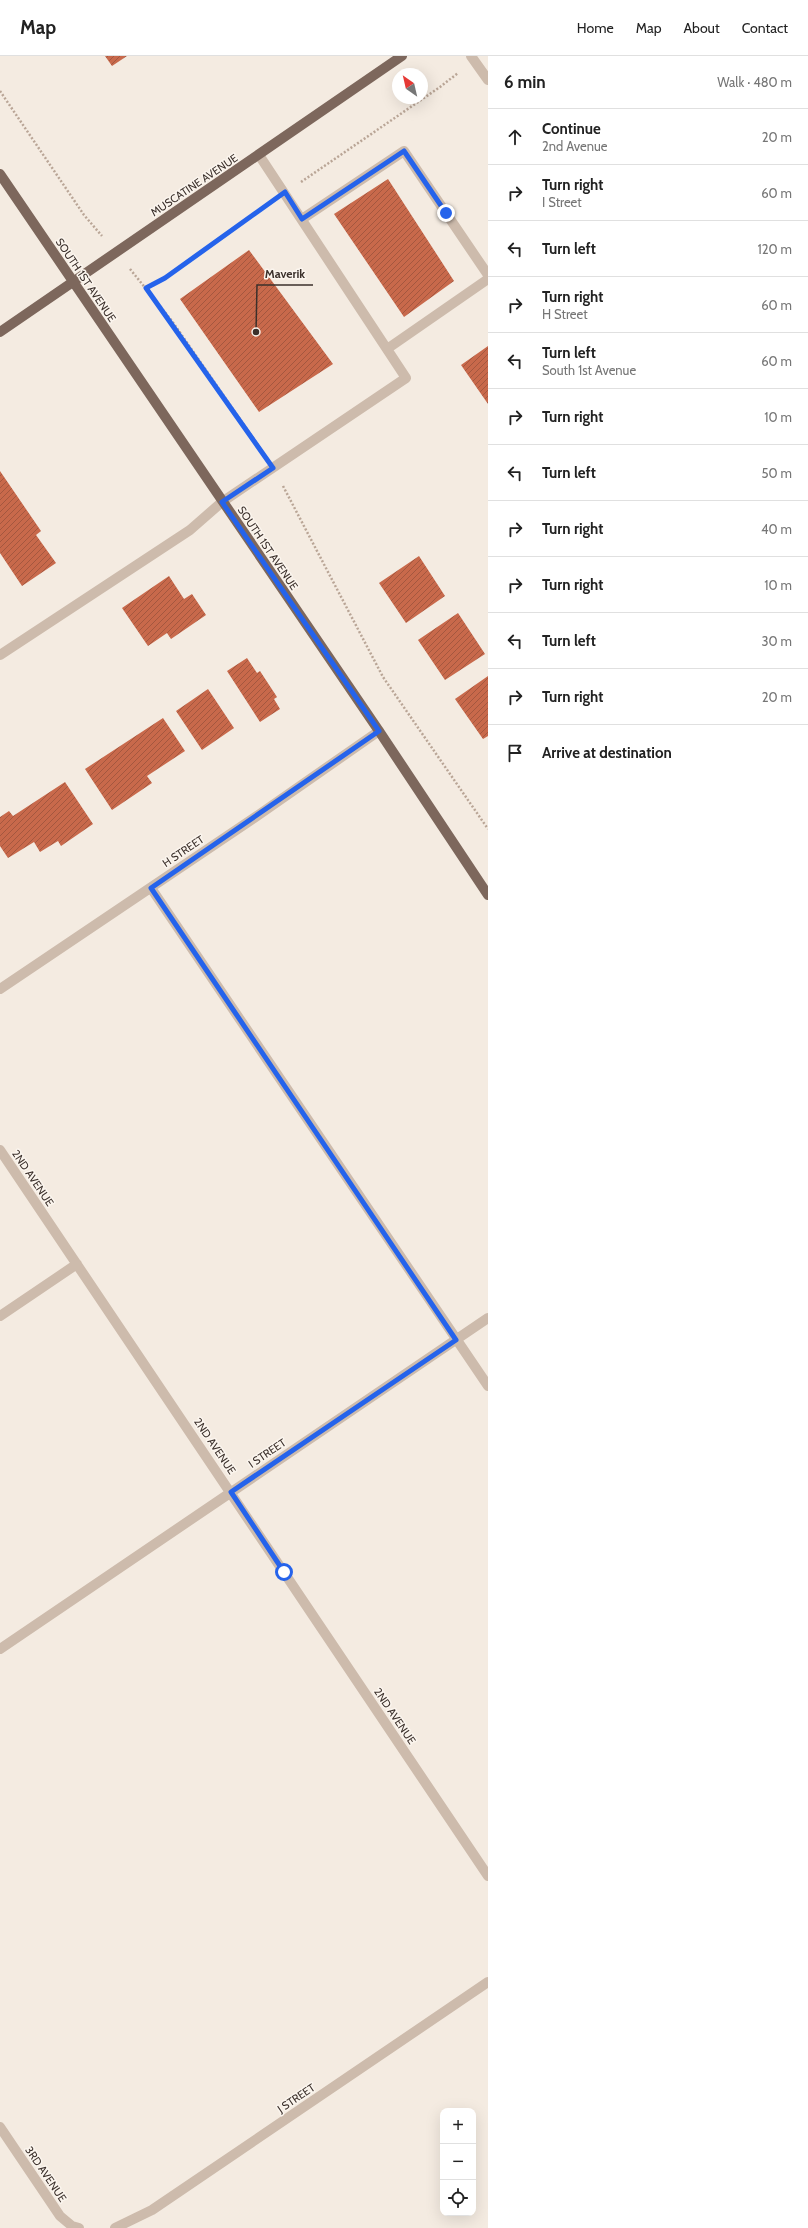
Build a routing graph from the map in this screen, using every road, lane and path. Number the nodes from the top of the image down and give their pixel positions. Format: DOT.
graph roads {
  1 [pos="402,56"];
  2 [pos="473,58"];
  3 [pos="488,80"];
  4 [pos="0,91"];
  5 [pos="259,155"];
  6 [pos="0,174"];
  7 [pos="285,192"];
  8 [pos="84,215"];
  9 [pos="302,219"];
  10 [pos="488,275"];
  11 [pos="488,279"];
  12 [pos="73,282"];
  13 [pos="0,332"];
  14 [pos="387,350"];
  15 [pos="273,468"];
  16 [pos="222,502"];
  17 [pos="0,655"];
  18 [pos="379,731"];
  19 [pos="488,829"];
  20 [pos="151,888"];
  21 [pos="488,895"];
  22 [pos="0,989"];
  23 [pos="0,1150"];
  24 [pos="77,1264"];
  25 [pos="0,1316"];
  26 [pos="488,1318"];
  27 [pos="456,1340"];
  28 [pos="488,1386"];
  29 [pos="231,1492"];
  30 [pos="0,1648"];
  31 [pos="488,1876"];
  32 [pos="488,1982"];
  33 [pos="0,2127"];
  34 [pos="79,2228"];
  35 [pos="115,2228"];
  1 -- 5 [label="main road, MUSCATINE AVENUE"];
  2 -- 3 [label="street"];
  2 -- 7 [label="path"];
  4 -- 8 [label="path"];
  5 -- 7 [label="street"];
  5 -- 12 [label="main road, MUSCATINE AVENUE"];
  6 -- 12 [label="main road, SOUTH 1ST AVENUE"];
  7 -- 9 [label="street"];
  7 -- 15 [label="path"];
  9 -- 10 [label="street"];
  9 -- 14 [label="street"];
  11 -- 14 [label="street"];
  12 -- 13 [label="main road, MUSCATINE AVENUE"];
  12 -- 16 [label="main road, SOUTH 1ST AVENUE"];
  14 -- 15 [label="street"];
  15 -- 16 [label="street"];
  15 -- 19 [label="path"];
  16 -- 17 [label="street"];
  16 -- 18 [label="main road, SOUTH 1ST AVENUE"];
  18 -- 20 [label="street, H STREET"];
  18 -- 21 [label="main road, SOUTH 1ST AVENUE"];
  20 -- 22 [label="street, H STREET"];
  20 -- 27 [label="street"];
  23 -- 24 [label="street, 2ND AVENUE"];
  24 -- 25 [label="street"];
  24 -- 29 [label="street, 2ND AVENUE"];
  26 -- 27 [label="street, I STREET"];
  27 -- 28 [label="street"];
  27 -- 29 [label="street, I STREET"];
  29 -- 30 [label="street, I STREET"];
  29 -- 31 [label="street, 2ND AVENUE"];
  32 -- 35 [label="street, J STREET"];
  33 -- 34 [label="street, 3RD AVENUE"];
}
